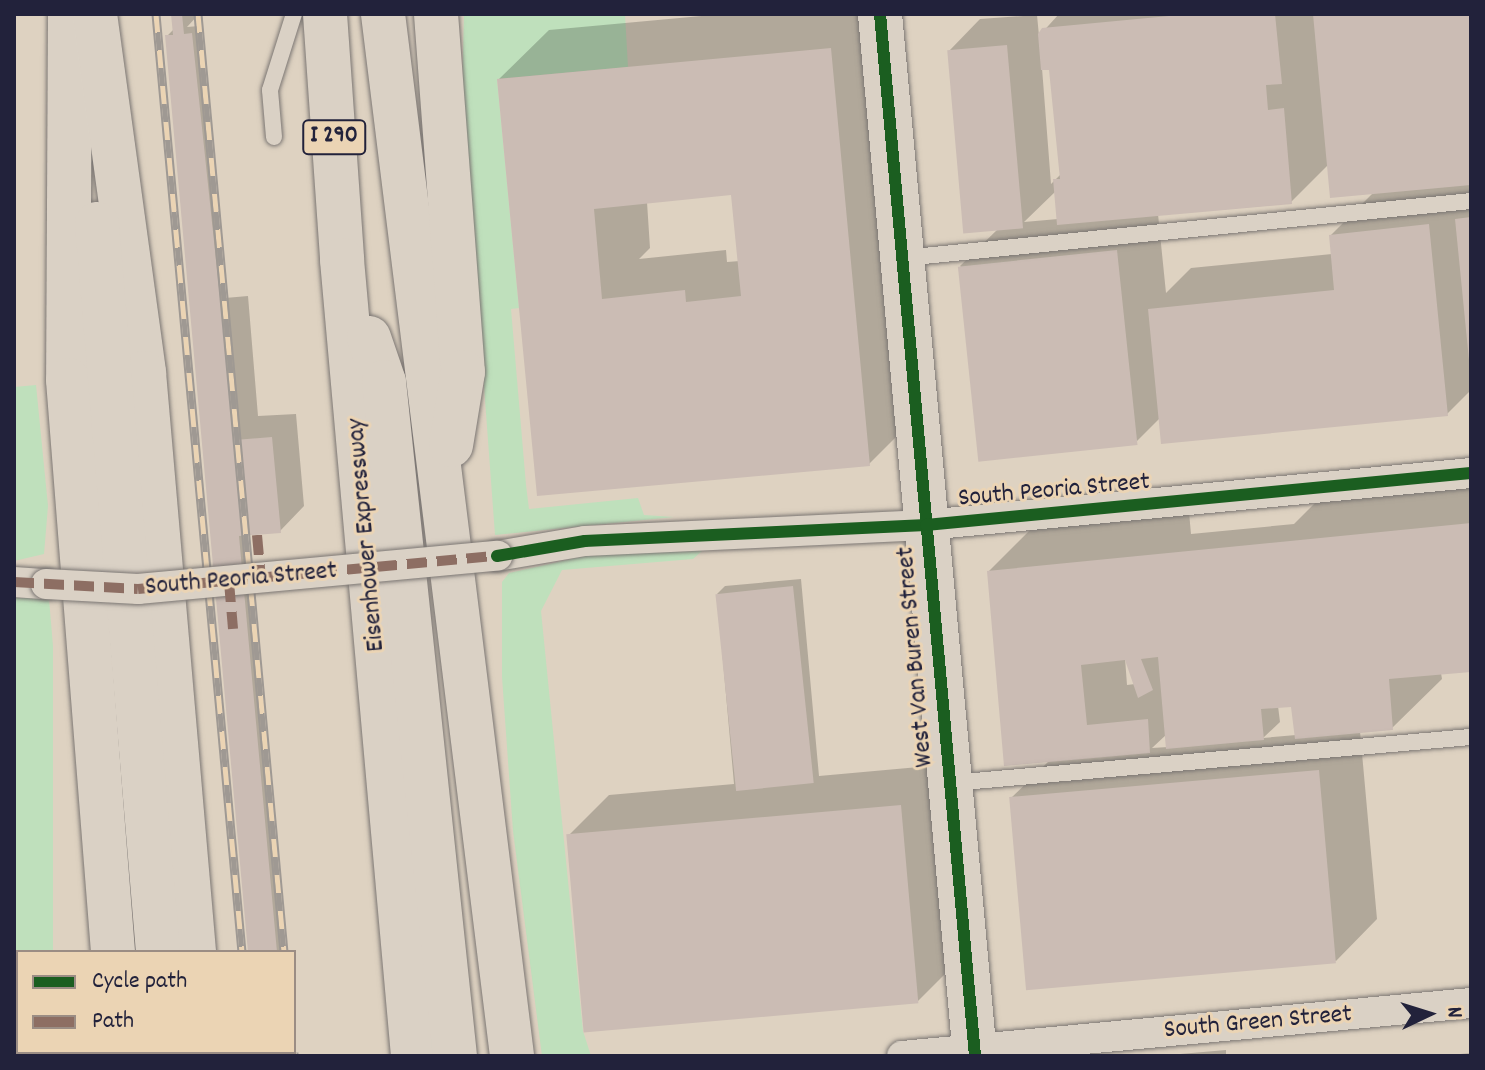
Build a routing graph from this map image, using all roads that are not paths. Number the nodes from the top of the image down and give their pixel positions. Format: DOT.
graph roads {
  1 [pos="70,14"];
  2 [pos="83,14"];
  3 [pos="95,14"];
  4 [pos="294,14"];
  5 [pos="325,14"];
  6 [pos="383,14"];
  7 [pos="436,14"];
  8 [pos="880,14"];
  9 [pos="274,137"];
  10 [pos="1471,201"];
  11 [pos="902,258"];
  12 [pos="342,260"];
  13 [pos="1471,473"];
  14 [pos="443,495"];
  15 [pos="926,525"];
  16 [pos="14,582"];
  17 [pos="1471,737"];
  18 [pos="951,783"];
  19 [pos="113,950"];
  20 [pos="158,950"];
  21 [pos="194,950"];
  22 [pos="1471,1003"];
  23 [pos="975,1053"];
  24 [pos="413,1056"];
  25 [pos="455,1056"];
  26 [pos="512,1056"];
  27 [pos="902,1056"];
  1 -- 19 [label="main road"];
  2 -- 20 [label="main road"];
  3 -- 21 [label="main road"];
  4 -- 9 [label="lane"];
  5 -- 12 [label="main road, Eisenhower Expressway / I 290"];
  6 -- 14 [label="main road"];
  7 -- 14 [label="main road"];
  8 -- 11 [label="main road, West Van Buren Street"];
  10 -- 11 [label="lane"];
  11 -- 15 [label="main road, West Van Buren Street"];
  12 -- 24 [label="main road, Eisenhower Expressway"];
  12 -- 25 [label="main road"];
  13 -- 15 [label="street, South Peoria Street"];
  14 -- 26 [label="main road"];
  15 -- 16 [label="street, South Peoria Street, bridge"];
  15 -- 18 [label="main road, West Van Buren Street"];
  17 -- 18 [label="lane"];
  18 -- 23 [label="main road, West Van Buren Street"];
  22 -- 23 [label="street, South Green Street"];
  23 -- 27 [label="street, South Green Street"];
}
